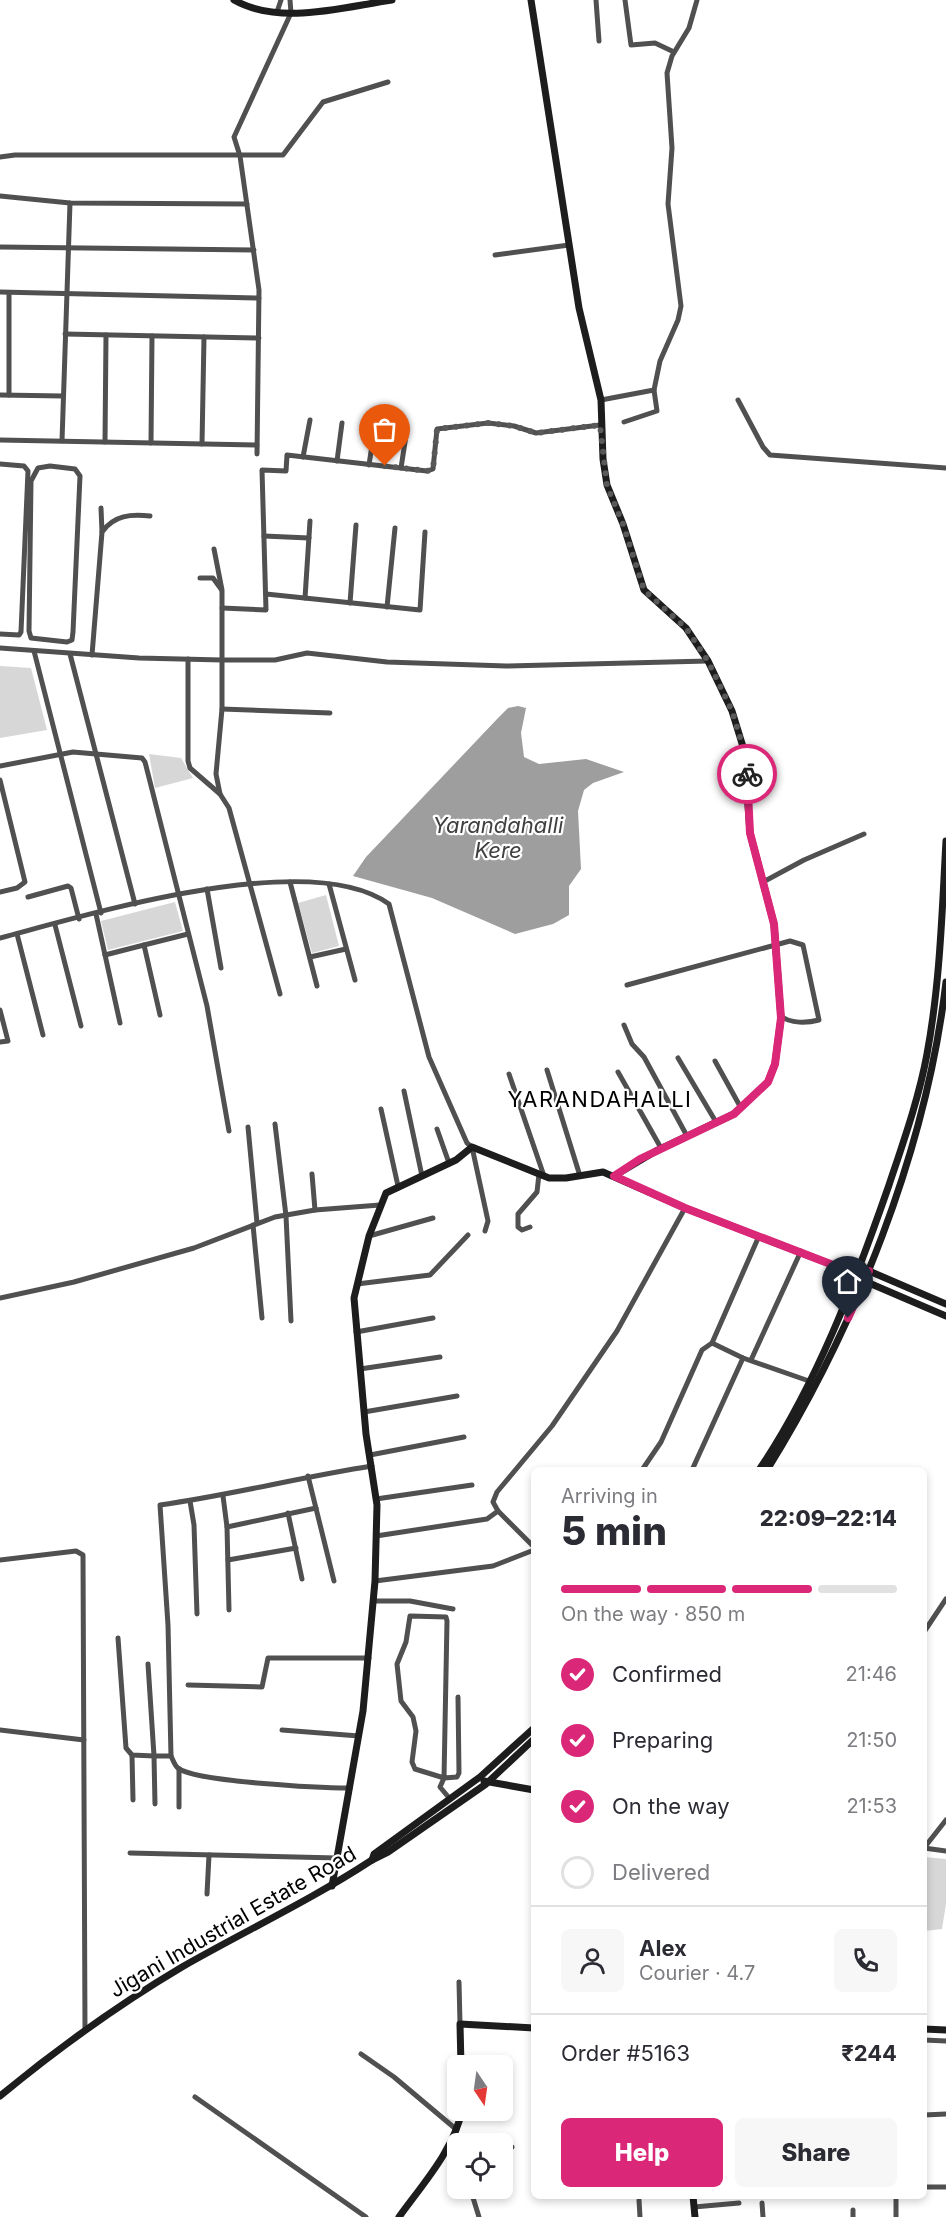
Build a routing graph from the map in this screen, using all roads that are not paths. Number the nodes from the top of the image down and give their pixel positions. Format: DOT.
graph roads {
  1 [pos="234,0"];
  2 [pos="281,0"];
  3 [pos="290,0"];
  4 [pos="392,0"];
  5 [pos="531,0"];
  6 [pos="596,0"];
  7 [pos="625,0"];
  8 [pos="697,0"];
  9 [pos="277,12"];
  10 [pos="291,13"];
  11 [pos="599,41"];
  12 [pos="674,52"];
  13 [pos="388,81"];
  14 [pos="240,156"];
  15 [pos="0,157"];
  16 [pos="0,196"];
  17 [pos="70,202"];
  18 [pos="247,204"];
  19 [pos="569,245"];
  20 [pos="0,247"];
  21 [pos="68,248"];
  22 [pos="254,250"];
  23 [pos="495,255"];
  24 [pos="0,292"];
  25 [pos="9,292"];
  26 [pos="67,294"];
  27 [pos="259,298"];
  28 [pos="65,334"];
  29 [pos="106,335"];
  30 [pos="152,336"];
  31 [pos="204,337"];
  32 [pos="259,338"];
  33 [pos="654,390"];
  34 [pos="0,395"];
  35 [pos="9,395"];
  36 [pos="63,396"];
  37 [pos="601,400"];
  38 [pos="738,400"];
  39 [pos="310,420"];
  40 [pos="624,422"];
  41 [pos="342,423"];
  42 [pos="600,425"];
  43 [pos="375,426"];
  44 [pos="407,429"];
  45 [pos="0,440"];
  46 [pos="62,441"];
  47 [pos="105,442"];
  48 [pos="151,443"];
  49 [pos="202,444"];
  50 [pos="257,445"];
  51 [pos="257,454"];
  52 [pos="303,457"];
  53 [pos="337,461"];
  54 [pos="0,464"];
  55 [pos="369,465"];
  56 [pos="401,468"];
  57 [pos="946,468"];
  58 [pos="101,508"];
  59 [pos="150,516"];
  60 [pos="310,521"];
  61 [pos="356,525"];
  62 [pos="395,528"];
  63 [pos="102,532"];
  64 [pos="425,532"];
  65 [pos="264,536"];
  66 [pos="309,538"];
  67 [pos="214,549"];
  68 [pos="201,578"];
  69 [pos="222,590"];
  70 [pos="266,594"];
  71 [pos="305,598"];
  72 [pos="350,603"];
  73 [pos="387,607"];
  74 [pos="222,608"];
  75 [pos="0,634"];
  76 [pos="45,640"];
  77 [pos="59,642"];
  78 [pos="0,648"];
  79 [pos="34,651"];
  80 [pos="46,652"];
  81 [pos="60,653"];
  82 [pos="70,654"];
  83 [pos="92,655"];
  84 [pos="188,659"];
  85 [pos="222,660"];
  86 [pos="708,661"];
  87 [pos="222,709"];
  88 [pos="330,713"];
  89 [pos="94,753"];
  90 [pos="60,754"];
  91 [pos="0,766"];
  92 [pos="0,780"];
  93 [pos="220,794"];
  94 [pos="864,834"];
  95 [pos="946,841"];
  96 [pos="290,882"];
  97 [pos="763,882"];
  98 [pos="250,883"];
  99 [pos="329,884"];
  100 [pos="207,889"];
  101 [pos="0,892"];
  102 [pos="178,894"];
  103 [pos="28,897"];
  104 [pos="135,904"];
  105 [pos="98,914"];
  106 [pos="79,919"];
  107 [pos="55,925"];
  108 [pos="17,934"];
  109 [pos="189,934"];
  110 [pos="0,938"];
  111 [pos="144,945"];
  112 [pos="775,945"];
  113 [pos="943,946"];
  114 [pos="346,949"];
  115 [pos="105,955"];
  116 [pos="310,957"];
  117 [pos="221,968"];
  118 [pos="355,980"];
  119 [pos="946,982"];
  120 [pos="627,985"];
  121 [pos="317,986"];
  122 [pos="280,994"];
  123 [pos="0,1010"];
  124 [pos="780,1014"];
  125 [pos="160,1015"];
  126 [pos="120,1023"];
  127 [pos="624,1025"];
  128 [pos="81,1026"];
  129 [pos="43,1035"];
  130 [pos="0,1042"];
  131 [pos="678,1058"];
  132 [pos="715,1061"];
  133 [pos="547,1070"];
  134 [pos="618,1072"];
  135 [pos="509,1074"];
  136 [pos="404,1091"];
  137 [pos="741,1108"];
  138 [pos="381,1109"];
  139 [pos="716,1122"];
  140 [pos="275,1124"];
  141 [pos="248,1127"];
  142 [pos="437,1129"];
  143 [pos="230,1131"];
  144 [pos="687,1136"];
  145 [pos="472,1147"];
  146 [pos="661,1148"];
  147 [pos="449,1163"];
  148 [pos="312,1174"];
  149 [pos="542,1175"];
  150 [pos="422,1176"];
  151 [pos="580,1176"];
  152 [pos="614,1176"];
  153 [pos="398,1186"];
  154 [pos="380,1206"];
  155 [pos="685,1208"];
  156 [pos="315,1210"];
  157 [pos="286,1216"];
  158 [pos="434,1218"];
  159 [pos="255,1224"];
  160 [pos="530,1227"];
  161 [pos="485,1231"];
  162 [pos="468,1235"];
  163 [pos="369,1236"];
  164 [pos="759,1236"];
  165 [pos="801,1251"];
  166 [pos="846,1270"];
  167 [pos="859,1270"];
  168 [pos="869,1271"];
  169 [pos="856,1278"];
  170 [pos="864,1281"];
  171 [pos="357,1284"];
  172 [pos="0,1298"];
  173 [pos="946,1304"];
  174 [pos="946,1316"];
  175 [pos="262,1318"];
  176 [pos="433,1318"];
  177 [pos="291,1321"];
  178 [pos="356,1332"];
  179 [pos="712,1342"];
  180 [pos="440,1357"];
  181 [pos="743,1358"];
  182 [pos="751,1360"];
  183 [pos="360,1369"];
  184 [pos="809,1381"];
  185 [pos="457,1396"];
  186 [pos="364,1412"];
  187 [pos="464,1437"];
  188 [pos="370,1455"];
  189 [pos="372,1466"];
  190 [pos="644,1467"];
  191 [pos="693,1467"];
  192 [pos="761,1467"];
  193 [pos="769,1467"];
  194 [pos="309,1476"];
  195 [pos="472,1485"];
  196 [pos="223,1496"];
  197 [pos="376,1499"];
  198 [pos="190,1501"];
  199 [pos="316,1509"];
  200 [pos="498,1511"];
  201 [pos="288,1513"];
  202 [pos="227,1527"];
  203 [pos="376,1536"];
  204 [pos="531,1546"];
  205 [pos="296,1548"];
  206 [pos="531,1550"];
  207 [pos="0,1560"];
  208 [pos="228,1560"];
  209 [pos="302,1579"];
  210 [pos="334,1581"];
  211 [pos="375,1581"];
  212 [pos="946,1599"];
  213 [pos="374,1601"];
  214 [pos="453,1609"];
  215 [pos="229,1610"];
  216 [pos="197,1614"];
  217 [pos="927,1628"];
  218 [pos="118,1638"];
  219 [pos="369,1658"];
  220 [pos="148,1664"];
  221 [pos="188,1685"];
  222 [pos="458,1697"];
  223 [pos="0,1730"];
  224 [pos="282,1730"];
  225 [pos="531,1731"];
  226 [pos="359,1736"];
  227 [pos="84,1740"];
  228 [pos="531,1742"];
  229 [pos="132,1755"];
  230 [pos="154,1756"];
  231 [pos="171,1756"];
  232 [pos="179,1769"];
  233 [pos="480,1777"];
  234 [pos="444,1778"];
  235 [pos="486,1784"];
  236 [pos="350,1788"];
  237 [pos="531,1790"];
  238 [pos="450,1799"];
  239 [pos="133,1800"];
  240 [pos="155,1804"];
  241 [pos="179,1807"];
  242 [pos="946,1820"];
  243 [pos="927,1844"];
  244 [pos="927,1848"];
  245 [pos="946,1851"];
  246 [pos="130,1853"];
  247 [pos="209,1855"];
  248 [pos="337,1858"];
  249 [pos="372,1860"];
  250 [pos="332,1886"];
  251 [pos="207,1894"];
  252 [pos="459,1982"];
  253 [pos="460,2024"];
  254 [pos="531,2028"];
  255 [pos="927,2029"];
  256 [pos="85,2030"];
  257 [pos="946,2030"];
  258 [pos="927,2040"];
  259 [pos="946,2041"];
  260 [pos="361,2054"];
  261 [pos="461,2055"];
  262 [pos="0,2096"];
  263 [pos="195,2097"];
  264 [pos="927,2115"];
  265 [pos="946,2115"];
  266 [pos="453,2133"];
  267 [pos="447,2146"];
  268 [pos="927,2187"];
  269 [pos="946,2187"];
  270 [pos="473,2199"];
  271 [pos="693,2199"];
  272 [pos="896,2199"];
  273 [pos="639,2200"];
  274 [pos="739,2203"];
  275 [pos="762,2203"];
  276 [pos="694,2207"];
  277 [pos="366,2217"];
  278 [pos="399,2217"];
  279 [pos="479,2217"];
  280 [pos="640,2217"];
  281 [pos="695,2217"];
  282 [pos="763,2217"];
  283 [pos="896,2217"];
  1 -- 9 [label="street"];
  2 -- 9 [label="street"];
  3 -- 10 [label="street"];
  4 -- 10 [label="street"];
  5 -- 19 [label="street"];
  6 -- 11 [label="street"];
  7 -- 12 [label="street"];
  8 -- 12 [label="street"];
  9 -- 10 [label="street"];
  10 -- 14 [label="street"];
  12 -- 33 [label="street"];
  13 -- 14 [label="street"];
  14 -- 15 [label="street"];
  14 -- 18 [label="street"];
  16 -- 17 [label="street"];
  17 -- 18 [label="street"];
  17 -- 21 [label="street"];
  18 -- 22 [label="street"];
  19 -- 23 [label="street"];
  19 -- 37 [label="street"];
  20 -- 21 [label="street"];
  21 -- 22 [label="street"];
  21 -- 26 [label="street"];
  22 -- 27 [label="street"];
  24 -- 25 [label="street"];
  25 -- 26 [label="street"];
  25 -- 35 [label="street"];
  26 -- 27 [label="street"];
  26 -- 28 [label="street"];
  27 -- 32 [label="street"];
  28 -- 29 [label="street"];
  28 -- 36 [label="street"];
  29 -- 30 [label="street"];
  29 -- 47 [label="street"];
  30 -- 31 [label="street"];
  30 -- 48 [label="street"];
  31 -- 32 [label="street"];
  31 -- 49 [label="street"];
  32 -- 50 [label="street"];
  33 -- 37 [label="street"];
  33 -- 40 [label="street"];
  34 -- 35 [label="street"];
  35 -- 36 [label="street"];
  36 -- 46 [label="street"];
  37 -- 42 [label="street"];
  38 -- 57 [label="street"];
  39 -- 52 [label="street"];
  41 -- 53 [label="street"];
  42 -- 56 [label="street"];
  42 -- 86 [label="street"];
  43 -- 55 [label="street"];
  44 -- 56 [label="street"];
  45 -- 46 [label="street"];
  46 -- 47 [label="street"];
  47 -- 48 [label="street"];
  48 -- 49 [label="street"];
  49 -- 50 [label="street"];
  50 -- 51 [label="street"];
  52 -- 53 [label="street"];
  52 -- 65 [label="street"];
  53 -- 55 [label="street"];
  54 -- 75 [label="street"];
  55 -- 56 [label="street"];
  58 -- 63 [label="street"];
  59 -- 63 [label="street"];
  60 -- 66 [label="street"];
  61 -- 72 [label="street"];
  62 -- 73 [label="street"];
  63 -- 83 [label="street"];
  64 -- 73 [label="street"];
  65 -- 66 [label="street"];
  65 -- 70 [label="street"];
  66 -- 71 [label="street"];
  67 -- 69 [label="street"];
  68 -- 69 [label="street"];
  69 -- 74 [label="street"];
  70 -- 71 [label="street"];
  70 -- 74 [label="street"];
  71 -- 72 [label="street"];
  72 -- 73 [label="street"];
  74 -- 85 [label="street"];
  76 -- 77 [label="street"];
  76 -- 77 [label="street"];
  76 -- 80 [label="street"];
  77 -- 81 [label="street"];
  78 -- 79 [label="street"];
  79 -- 80 [label="street"];
  79 -- 90 [label="street"];
  80 -- 81 [label="street"];
  81 -- 82 [label="street"];
  82 -- 83 [label="street"];
  82 -- 89 [label="street"];
  83 -- 84 [label="street"];
  84 -- 85 [label="street"];
  84 -- 93 [label="street"];
  85 -- 86 [label="street"];
  85 -- 87 [label="street"];
  86 -- 97 [label="street"];
  87 -- 88 [label="street"];
  87 -- 93 [label="street"];
  89 -- 90 [label="street"];
  89 -- 102 [label="street"];
  89 -- 104 [label="street"];
  90 -- 91 [label="street"];
  90 -- 105 [label="street"];
  92 -- 101 [label="street"];
  93 -- 98 [label="street"];
  94 -- 97 [label="street"];
  95 -- 113 [label="street"];
  96 -- 98 [label="street"];
  96 -- 99 [label="street"];
  96 -- 116 [label="street"];
  97 -- 112 [label="street"];
  98 -- 100 [label="street"];
  98 -- 122 [label="street"];
  99 -- 114 [label="street"];
  99 -- 145 [label="street"];
  100 -- 102 [label="street"];
  100 -- 117 [label="street"];
  102 -- 104 [label="street"];
  102 -- 109 [label="street"];
  103 -- 106 [label="street"];
  104 -- 105 [label="street"];
  105 -- 106 [label="street"];
  105 -- 115 [label="street"];
  106 -- 107 [label="street"];
  107 -- 108 [label="street"];
  107 -- 128 [label="street"];
  108 -- 110 [label="street"];
  108 -- 129 [label="street"];
  109 -- 111 [label="street"];
  109 -- 143 [label="street"];
  111 -- 115 [label="street"];
  111 -- 125 [label="street"];
  112 -- 120 [label="street"];
  112 -- 124 [label="street"];
  112 -- 124 [label="street"];
  113 -- 167 [label="street"];
  114 -- 116 [label="street"];
  114 -- 118 [label="street"];
  115 -- 126 [label="street"];
  116 -- 121 [label="street"];
  119 -- 168 [label="street"];
  123 -- 130 [label="street"];
  124 -- 137 [label="street"];
  127 -- 144 [label="street"];
  131 -- 139 [label="street"];
  132 -- 137 [label="street"];
  133 -- 151 [label="street"];
  134 -- 146 [label="street"];
  135 -- 149 [label="street"];
  136 -- 150 [label="street"];
  137 -- 139 [label="street"];
  138 -- 153 [label="street"];
  139 -- 144 [label="street"];
  140 -- 157 [label="street"];
  141 -- 159 [label="street"];
  142 -- 147 [label="street"];
  144 -- 146 [label="street"];
  145 -- 147 [label="street"];
  145 -- 149 [label="street"];
  145 -- 161 [label="street"];
  146 -- 152 [label="street"];
  147 -- 150 [label="street"];
  148 -- 156 [label="street"];
  149 -- 151 [label="street"];
  149 -- 160 [label="street"];
  150 -- 153 [label="street"];
  151 -- 152 [label="street"];
  152 -- 155 [label="street"];
  153 -- 154 [label="street"];
  154 -- 156 [label="street"];
  154 -- 163 [label="street"];
  155 -- 164 [label="street"];
  155 -- 200 [label="street"];
  156 -- 157 [label="street"];
  157 -- 159 [label="street"];
  157 -- 177 [label="street"];
  158 -- 163 [label="street"];
  159 -- 172 [label="street"];
  159 -- 175 [label="street"];
  162 -- 171 [label="street"];
  163 -- 171 [label="street"];
  164 -- 165 [label="street"];
  164 -- 179 [label="street"];
  165 -- 166 [label="street"];
  165 -- 182 [label="street"];
  166 -- 167 [label="street"];
  166 -- 169 [label="street"];
  167 -- 168 [label="street"];
  167 -- 169 [label="street"];
  168 -- 170 [label="street"];
  168 -- 173 [label="street"];
  169 -- 170 [label="street"];
  169 -- 184 [label="street"];
  170 -- 174 [label="street"];
  170 -- 193 [label="street"];
  171 -- 178 [label="street"];
  176 -- 178 [label="street"];
  178 -- 183 [label="street"];
  179 -- 181 [label="street"];
  179 -- 190 [label="street"];
  180 -- 183 [label="street"];
  181 -- 182 [label="street"];
  181 -- 191 [label="street"];
  182 -- 184 [label="street"];
  183 -- 186 [label="street"];
  184 -- 192 [label="street"];
  185 -- 186 [label="street"];
  186 -- 188 [label="street"];
  187 -- 188 [label="street"];
  188 -- 189 [label="street"];
  189 -- 194 [label="street"];
  189 -- 197 [label="street"];
  194 -- 196 [label="street"];
  194 -- 199 [label="street"];
  195 -- 197 [label="street"];
  196 -- 198 [label="street"];
  196 -- 202 [label="street"];
  197 -- 203 [label="street"];
  198 -- 216 [label="street"];
  198 -- 231 [label="street"];
  199 -- 201 [label="street"];
  199 -- 210 [label="street"];
  200 -- 203 [label="street"];
  200 -- 204 [label="street"];
  201 -- 202 [label="street"];
  201 -- 205 [label="street"];
  202 -- 208 [label="street"];
  203 -- 211 [label="street"];
  205 -- 208 [label="street"];
  205 -- 209 [label="street"];
  206 -- 211 [label="street"];
  207 -- 227 [label="street"];
  208 -- 215 [label="street"];
  211 -- 213 [label="street"];
  212 -- 217 [label="street"];
  213 -- 214 [label="street"];
  213 -- 219 [label="street"];
  218 -- 229 [label="street"];
  219 -- 221 [label="street"];
  219 -- 226 [label="street"];
  220 -- 230 [label="street"];
  222 -- 234 [label="street"];
  223 -- 227 [label="street"];
  224 -- 226 [label="street"];
  225 -- 233 [label="street, Jigani Industrial Estate Road"];
  226 -- 236 [label="street"];
  227 -- 256 [label="street"];
  228 -- 235 [label="street, Jigani Industrial Estate Road"];
  229 -- 230 [label="street"];
  229 -- 239 [label="street"];
  230 -- 231 [label="street"];
  230 -- 240 [label="street"];
  231 -- 232 [label="street"];
  232 -- 236 [label="street"];
  232 -- 241 [label="street"];
  233 -- 235 [label="street"];
  233 -- 238 [label="street, Jigani Industrial Estate Road"];
  234 -- 234 [label="street"];
  234 -- 238 [label="street"];
  235 -- 237 [label="street"];
  235 -- 249 [label="street, Jigani Industrial Estate Road"];
  236 -- 248 [label="street"];
  238 -- 249 [label="street, Jigani Industrial Estate Road"];
  242 -- 243 [label="street"];
  244 -- 245 [label="street"];
  246 -- 247 [label="street"];
  247 -- 248 [label="street"];
  247 -- 251 [label="street"];
  248 -- 250 [label="street"];
  249 -- 250 [label="street, Jigani Industrial Estate Road"];
  250 -- 256 [label="street, Jigani Industrial Estate Road"];
  252 -- 253 [label="street"];
  253 -- 254 [label="street"];
  253 -- 261 [label="street"];
  255 -- 257 [label="street"];
  256 -- 262 [label="street, Jigani Industrial Estate Road"];
  258 -- 259 [label="street"];
  260 -- 266 [label="street"];
  263 -- 277 [label="street"];
  264 -- 265 [label="street"];
  267 -- 278 [label="street"];
  268 -- 269 [label="street"];
  270 -- 279 [label="street"];
  271 -- 276 [label="street"];
  272 -- 283 [label="street"];
  273 -- 280 [label="street"];
  274 -- 276 [label="street"];
  275 -- 282 [label="street"];
  276 -- 281 [label="street"];
}
